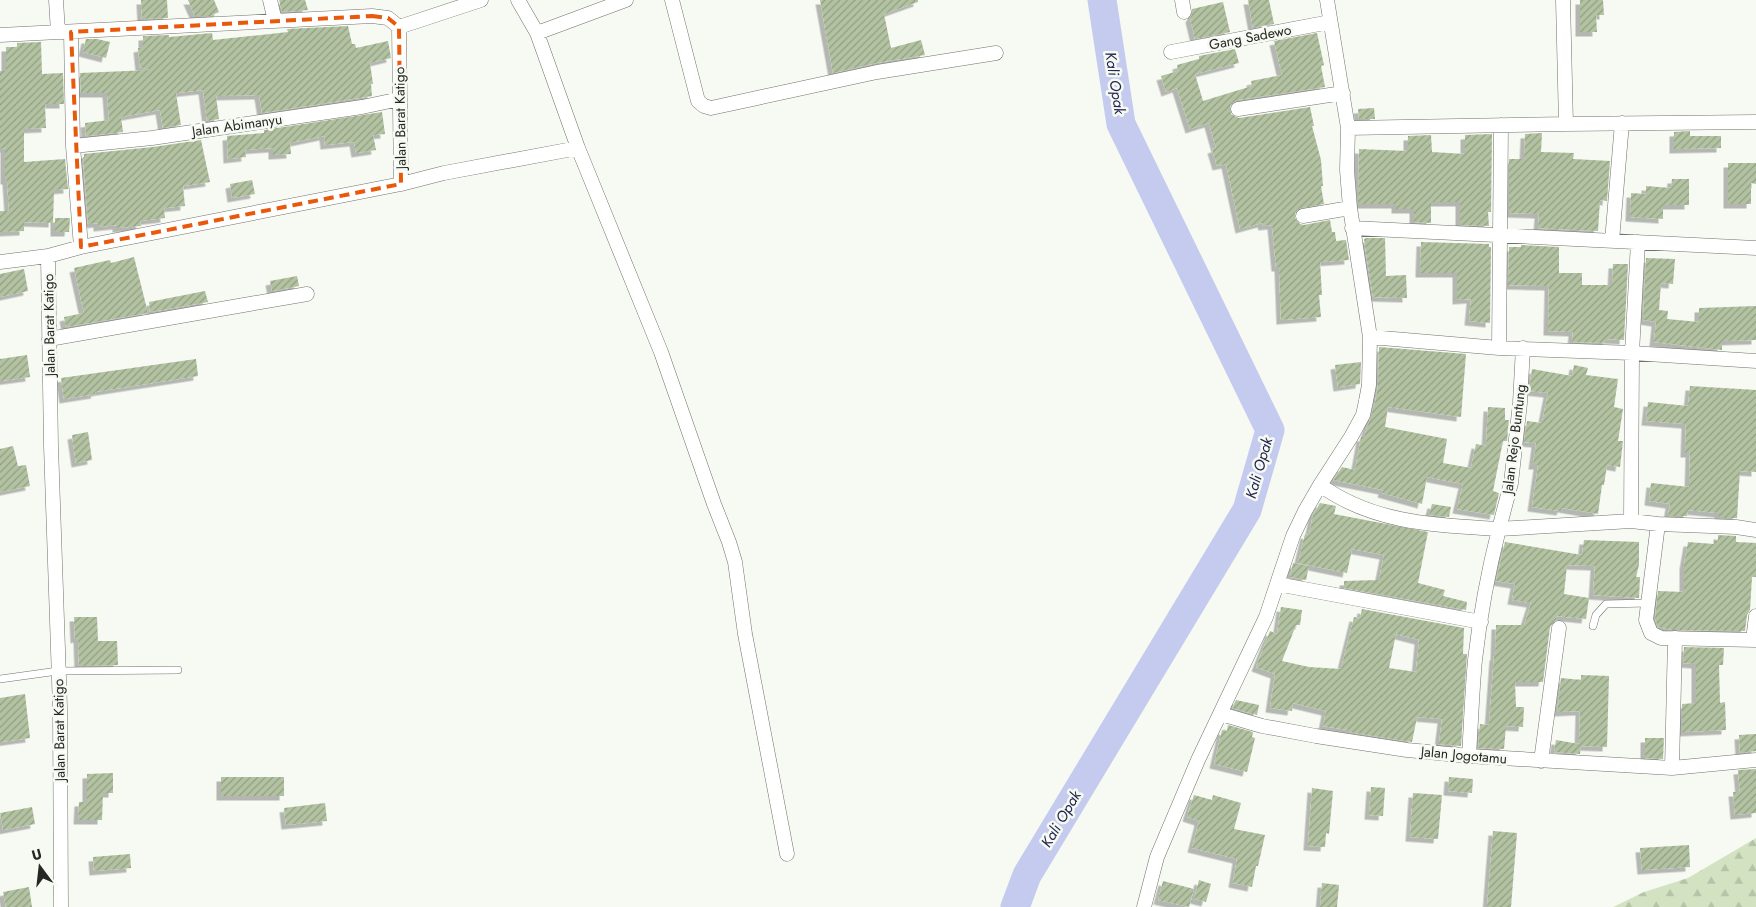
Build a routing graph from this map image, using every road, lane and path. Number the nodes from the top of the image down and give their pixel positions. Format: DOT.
graph roads {
  1 [pos="56,0"];
  2 [pos="270,0"];
  3 [pos="481,0"];
  4 [pos="518,0"];
  5 [pos="626,0"];
  6 [pos="672,0"];
  7 [pos="1327,0"];
  8 [pos="1563,0"];
  9 [pos="275,21"];
  10 [pos="1330,22"];
  11 [pos="399,26"];
  12 [pos="64,32"];
  13 [pos="537,33"];
  14 [pos="0,35"];
  15 [pos="1171,52"];
  16 [pos="996,53"];
  17 [pos="1342,93"];
  18 [pos="400,99"];
  19 [pos="1238,108"];
  20 [pos="1756,122"];
  21 [pos="1622,123"];
  22 [pos="1566,124"];
  23 [pos="1501,125"];
  24 [pos="1348,128"];
  25 [pos="74,146"];
  26 [pos="578,148"];
  27 [pos="401,184"];
  28 [pos="1350,208"];
  29 [pos="1303,216"];
  30 [pos="1352,228"];
  31 [pos="1500,236"];
  32 [pos="1612,241"];
  33 [pos="1638,242"];
  34 [pos="81,247"];
  35 [pos="1756,248"];
  36 [pos="48,256"];
  37 [pos="0,262"];
  38 [pos="307,294"];
  39 [pos="1370,337"];
  40 [pos="50,339"];
  41 [pos="1499,348"];
  42 [pos="1524,348"];
  43 [pos="1632,353"];
  44 [pos="1756,361"];
  45 [pos="1320,485"];
  46 [pos="1631,521"];
  47 [pos="1658,524"];
  48 [pos="1500,529"];
  49 [pos="1756,530"];
  50 [pos="1278,584"];
  51 [pos="1648,604"];
  52 [pos="1756,616"];
  53 [pos="1481,622"];
  54 [pos="1593,626"];
  55 [pos="1559,628"];
  56 [pos="1675,638"];
  57 [pos="1754,640"];
  58 [pos="178,670"];
  59 [pos="58,671"];
  60 [pos="0,678"];
  61 [pos="1221,714"];
  62 [pos="1470,756"];
  63 [pos="1756,760"];
  64 [pos="1541,761"];
  65 [pos="1672,768"];
  66 [pos="787,854"];
  67 [pos="61,907"];
  68 [pos="1144,907"];
  1 -- 12 [label="street"];
  2 -- 9 [label="street"];
  3 -- 11 [label="street"];
  4 -- 13 [label="street"];
  5 -- 13 [label="street"];
  6 -- 16 [label="street"];
  7 -- 10 [label="street"];
  8 -- 22 [label="street"];
  9 -- 11 [label="street"];
  9 -- 12 [label="street"];
  10 -- 15 [label="street, Gang Sadewo"];
  10 -- 17 [label="street"];
  11 -- 18 [label="street, Jalan Barat Katigo"];
  12 -- 14 [label="street"];
  12 -- 25 [label="street"];
  13 -- 26 [label="street"];
  17 -- 19 [label="street"];
  17 -- 24 [label="street"];
  18 -- 25 [label="street, Jalan Abimanyu"];
  18 -- 27 [label="street, Jalan Barat Katigo"];
  20 -- 21 [label="street"];
  21 -- 22 [label="street"];
  21 -- 32 [label="street"];
  22 -- 23 [label="street"];
  23 -- 24 [label="street"];
  23 -- 31 [label="street"];
  24 -- 28 [label="street"];
  25 -- 34 [label="street"];
  26 -- 27 [label="street"];
  26 -- 66 [label="street"];
  27 -- 34 [label="street, Jalan Barat Katigo"];
  28 -- 29 [label="street"];
  28 -- 30 [label="street"];
  30 -- 31 [label="street"];
  30 -- 39 [label="street"];
  31 -- 32 [label="street"];
  31 -- 41 [label="street"];
  32 -- 33 [label="street"];
  33 -- 35 [label="street"];
  33 -- 43 [label="street"];
  34 -- 36 [label="street, Jalan Barat Katigo"];
  36 -- 37 [label="street"];
  36 -- 40 [label="street, Jalan Barat Katigo"];
  38 -- 40 [label="street"];
  39 -- 41 [label="street"];
  39 -- 45 [label="street"];
  40 -- 59 [label="street, Jalan Barat Katigo"];
  41 -- 42 [label="street"];
  42 -- 43 [label="street"];
  42 -- 48 [label="street, Jalan Rejo Buntung"];
  43 -- 44 [label="street"];
  43 -- 46 [label="street"];
  45 -- 48 [label="street"];
  45 -- 50 [label="street"];
  46 -- 47 [label="street"];
  46 -- 48 [label="street"];
  47 -- 49 [label="street"];
  47 -- 51 [label="street"];
  48 -- 53 [label="street, Jalan Rejo Buntung"];
  50 -- 53 [label="street"];
  50 -- 61 [label="street"];
  51 -- 54 [label="lane"];
  51 -- 56 [label="street"];
  52 -- 57 [label="street"];
  53 -- 62 [label="street, Jalan Rejo Buntung"];
  55 -- 64 [label="street"];
  56 -- 57 [label="street"];
  56 -- 65 [label="street"];
  58 -- 59 [label="lane"];
  59 -- 60 [label="lane"];
  59 -- 67 [label="street, Jalan Barat Katigo"];
  61 -- 62 [label="street, Jalan Jogotamu"];
  61 -- 68 [label="street"];
  62 -- 64 [label="street, Jalan Jogotamu"];
  63 -- 65 [label="street, Jalan Jogotamu"];
  64 -- 65 [label="street, Jalan Jogotamu"];
}
